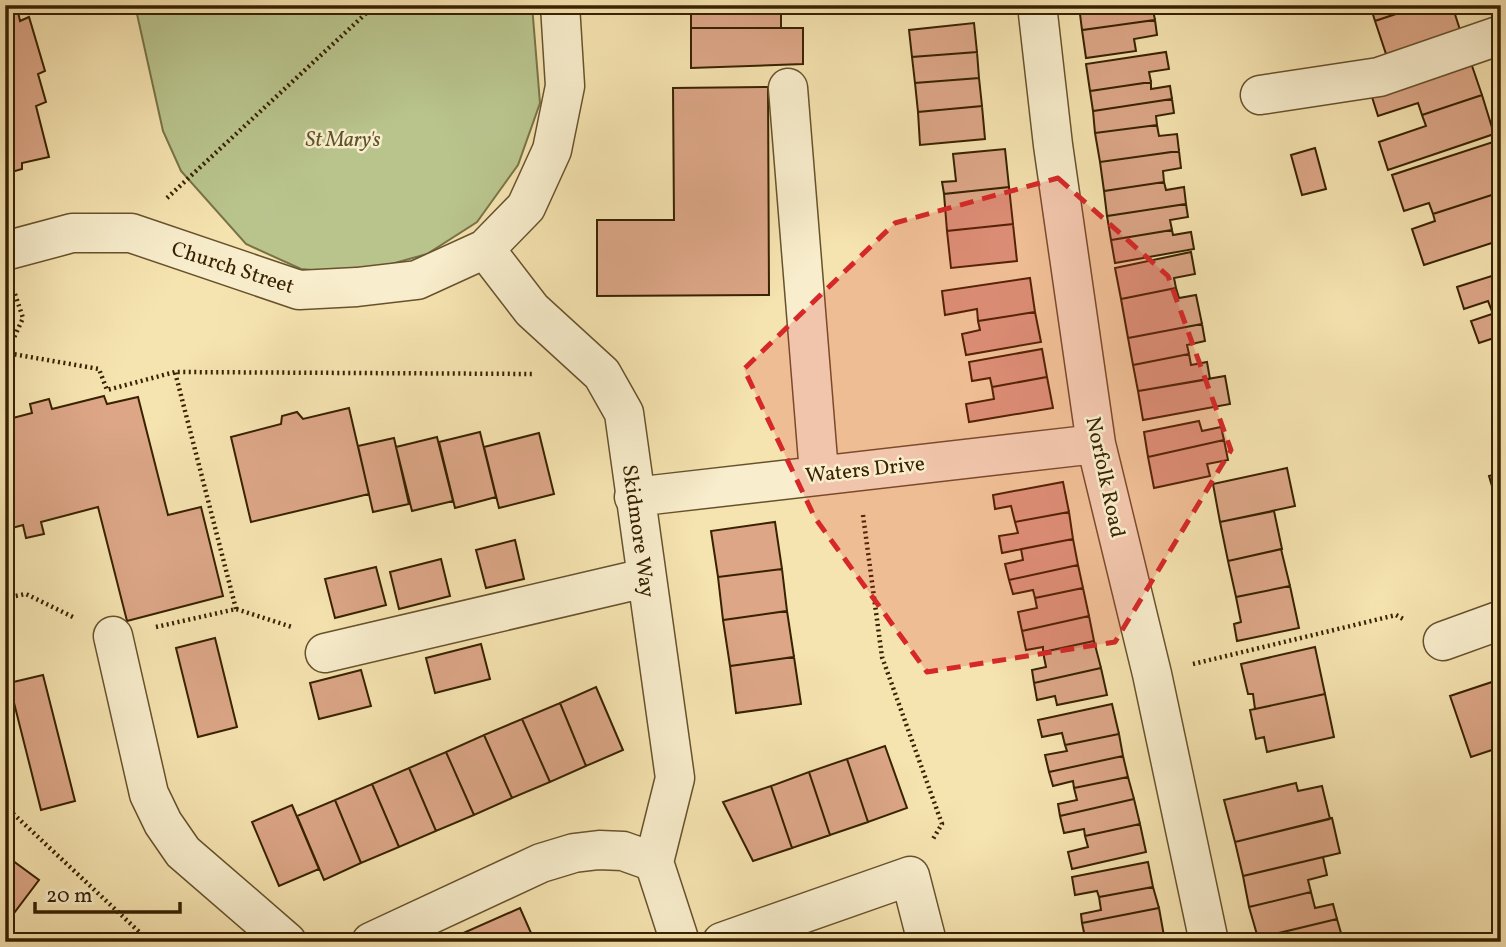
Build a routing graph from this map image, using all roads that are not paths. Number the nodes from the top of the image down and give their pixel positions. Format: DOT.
graph roads {
  1 [pos="559,5"];
  2 [pos="1037,5"];
  3 [pos="1501,35"];
  4 [pos="788,88"];
  5 [pos="1260,95"];
  6 [pos="485,249"];
  7 [pos="5,251"];
  8 [pos="1096,444"];
  9 [pos="819,473"];
  10 [pos="634,497"];
  11 [pos="645,578"];
  12 [pos="1501,620"];
  13 [pos="113,636"];
  14 [pos="1443,640"];
  15 [pos="324,653"];
  16 [pos="654,862"];
  17 [pos="287,942"];
  18 [pos="371,942"];
  19 [pos="680,942"];
  20 [pos="722,942"];
  21 [pos="927,942"];
  22 [pos="1209,942"];
  1 -- 6 [label="street, Church Street"];
  2 -- 8 [label="street, Norfolk Road"];
  3 -- 5 [label="street"];
  4 -- 9 [label="street"];
  6 -- 7 [label="street, Church Street"];
  6 -- 10 [label="street, Skidmore Way"];
  8 -- 9 [label="street, Waters Drive"];
  8 -- 22 [label="street, Norfolk Road"];
  9 -- 10 [label="street, Waters Drive"];
  10 -- 11 [label="street, Skidmore Way"];
  11 -- 15 [label="street"];
  11 -- 16 [label="street, Skidmore Way"];
  12 -- 14 [label="street"];
  13 -- 17 [label="street"];
  16 -- 18 [label="street"];
  16 -- 19 [label="street"];
  20 -- 21 [label="street"];
}
